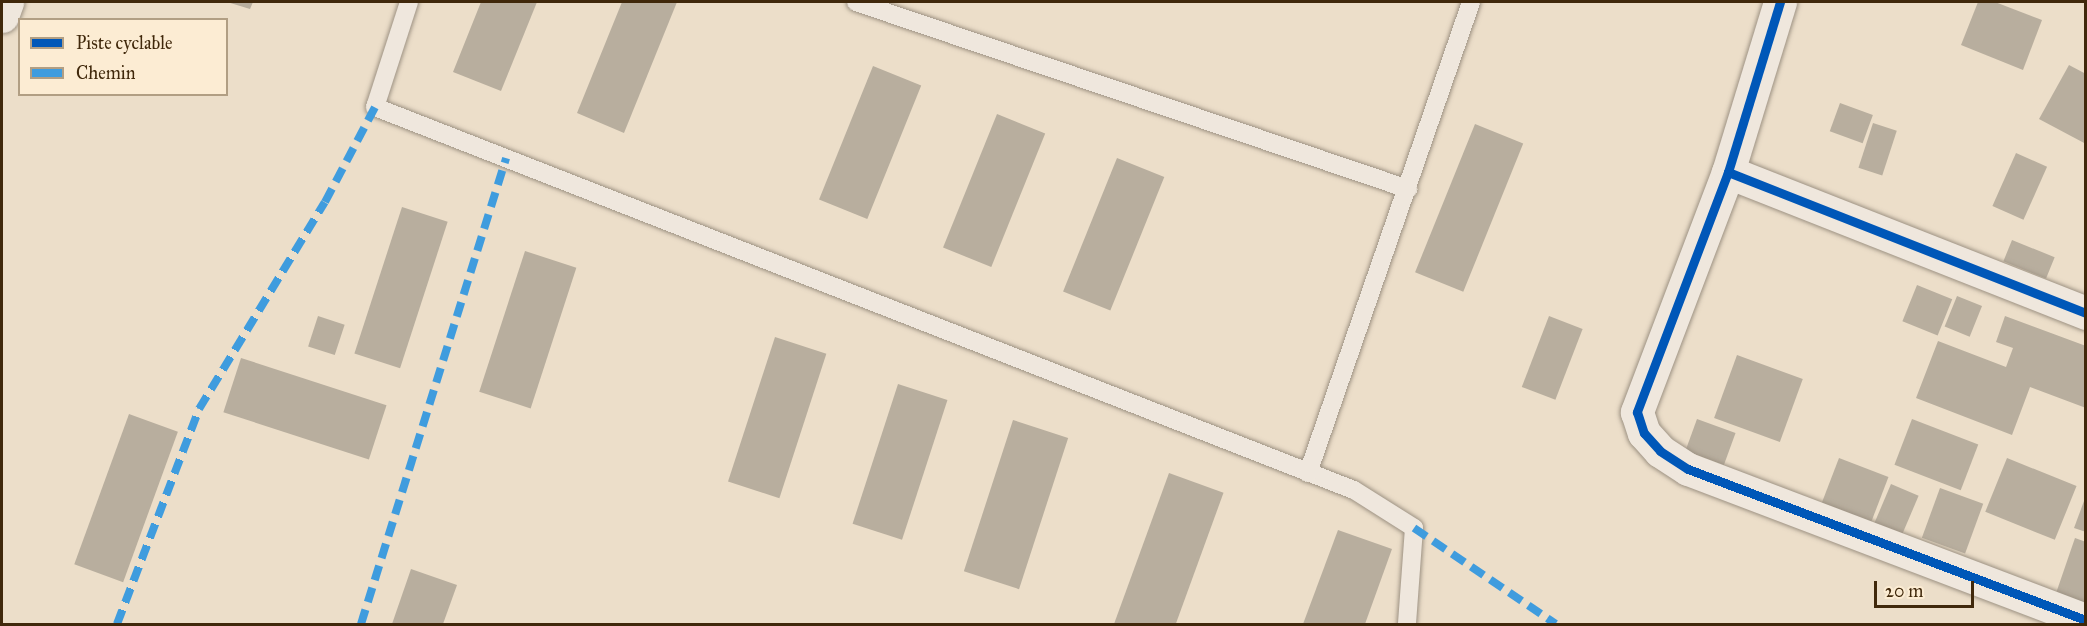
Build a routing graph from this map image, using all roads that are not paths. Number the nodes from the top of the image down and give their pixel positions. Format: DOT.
graph roads {
  1 [pos="7,2"];
  2 [pos="409,2"];
  3 [pos="856,2"];
  4 [pos="1471,2"];
  5 [pos="1779,2"];
  6 [pos="2,16"];
  7 [pos="1728,172"];
  8 [pos="1408,189"];
  9 [pos="2085,312"];
  10 [pos="1308,472"];
  11 [pos="2085,620"];
  12 [pos="1407,624"];
  1 -- 6 [label="street"];
  2 -- 10 [label="lane"];
  3 -- 8 [label="lane"];
  4 -- 8 [label="lane"];
  5 -- 7 [label="street"];
  7 -- 9 [label="street"];
  7 -- 11 [label="street"];
  8 -- 10 [label="lane"];
  10 -- 12 [label="lane"];
}
